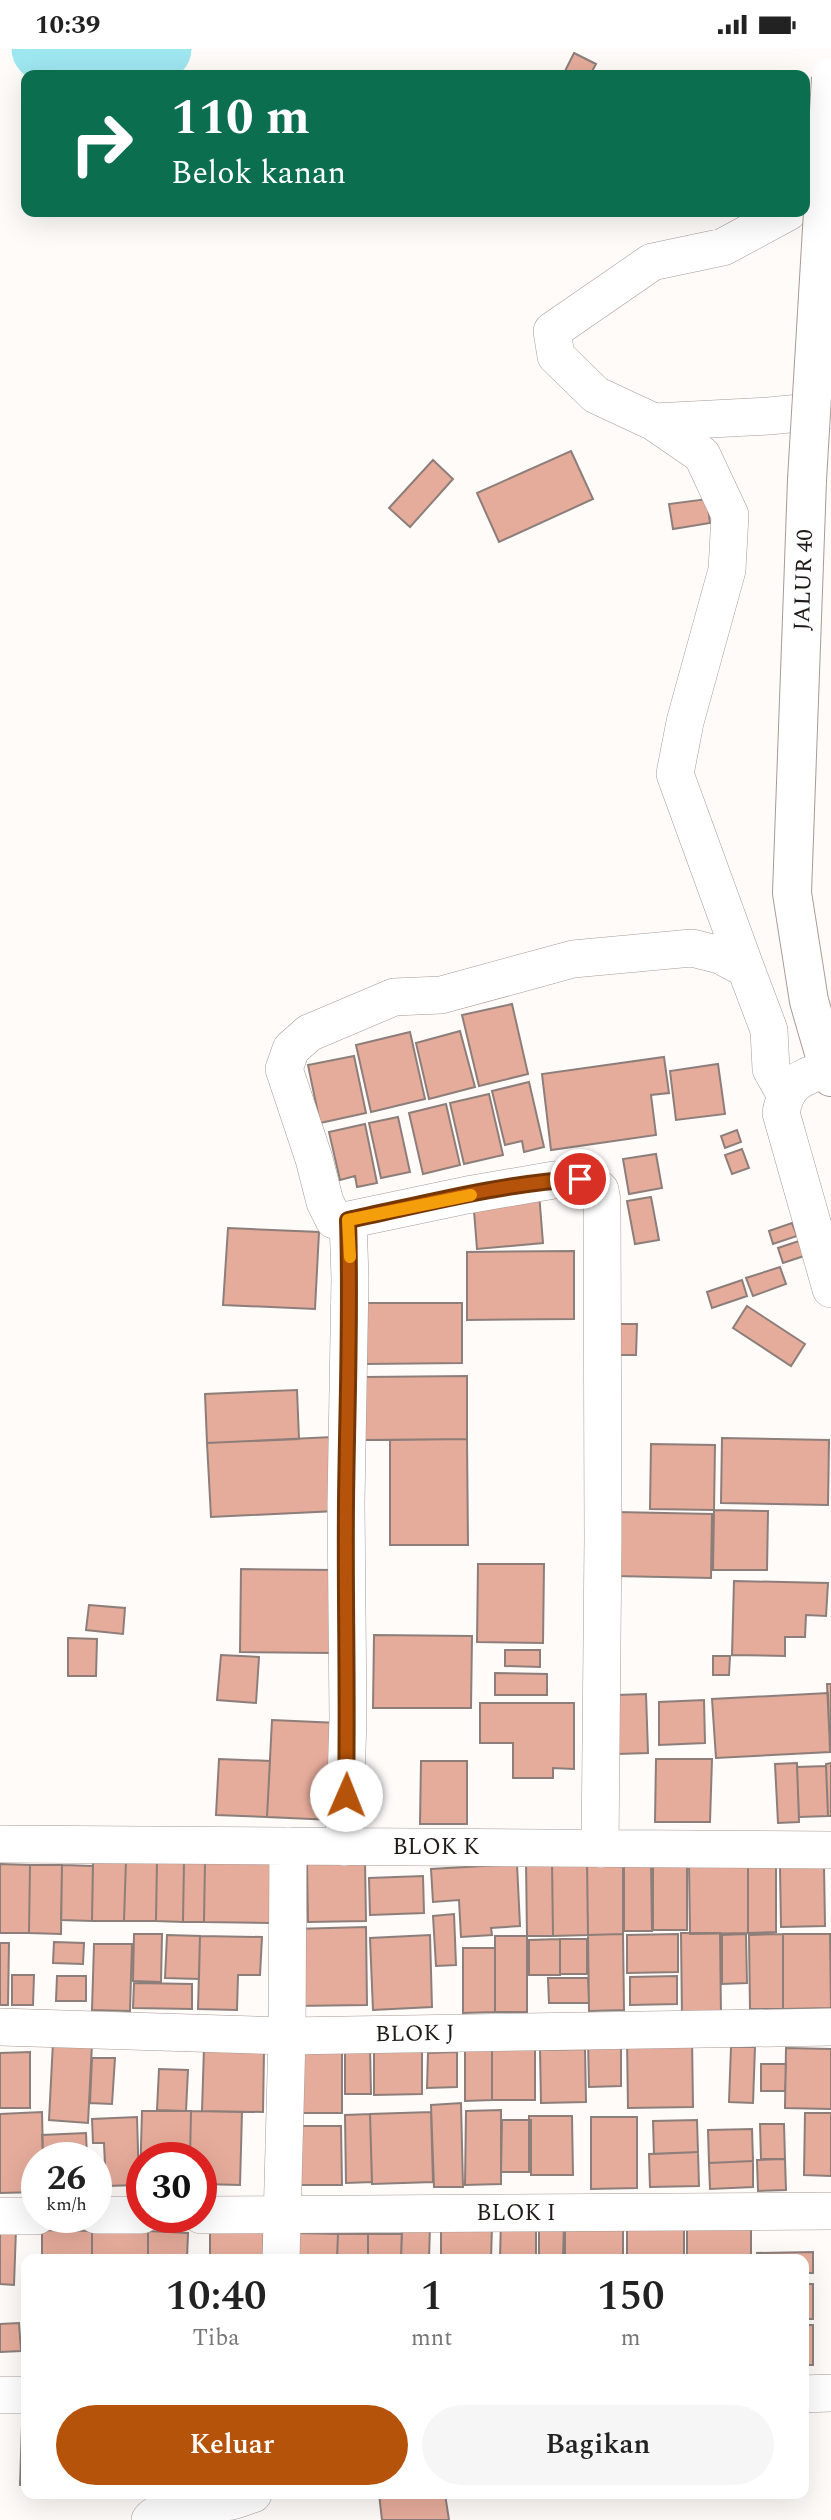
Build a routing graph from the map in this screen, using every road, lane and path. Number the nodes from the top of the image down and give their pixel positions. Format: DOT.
graph roads {
  1 [pos="831,78"];
  2 [pos="831,188"];
  3 [pos="810,199"];
  4 [pos="779,217"];
  5 [pos="831,410"];
  6 [pos="654,422"];
  7 [pos="746,969"];
  8 [pos="830,1072"];
  9 [pos="785,1094"];
  10 [pos="348,1220"];
  11 [pos="831,1289"];
  12 [pos="0,1844"];
  13 [pos="288,1846"];
  14 [pos="344,1847"];
  15 [pos="600,1849"];
  16 [pos="831,1850"];
  17 [pos="0,2027"];
  18 [pos="831,2027"];
  19 [pos="287,2036"];
  20 [pos="831,2211"];
  21 [pos="282,2214"];
  22 [pos="217,2215"];
  23 [pos="0,2216"];
  24 [pos="21,2216"];
  25 [pos="281,2254"];
  26 [pos="831,2393"];
  27 [pos="809,2394"];
  28 [pos="0,2395"];
  29 [pos="21,2395"];
  30 [pos="238,2499"];
  31 [pos="150,2520"];
  1 -- 8 [label="highway, JALUR 40, bridge"];
  2 -- 3 [label="street"];
  4 -- 6 [label="street"];
  5 -- 6 [label="street"];
  6 -- 7 [label="street"];
  7 -- 9 [label="street"];
  7 -- 10 [label="street"];
  8 -- 9 [label="street"];
  9 -- 11 [label="street"];
  10 -- 14 [label="street"];
  10 -- 15 [label="street"];
  12 -- 13 [label="street, BLOK K"];
  13 -- 14 [label="street, BLOK K"];
  13 -- 19 [label="street"];
  14 -- 15 [label="street, BLOK K"];
  15 -- 16 [label="street, BLOK K"];
  17 -- 19 [label="street, BLOK J"];
  18 -- 19 [label="street, BLOK J"];
  19 -- 21 [label="street"];
  20 -- 21 [label="street, BLOK I"];
  21 -- 22 [label="street, BLOK I"];
  21 -- 25 [label="street"];
  23 -- 24 [label="street"];
  26 -- 27 [label="street"];
  28 -- 29 [label="street"];
  30 -- 31 [label="street"];
}
